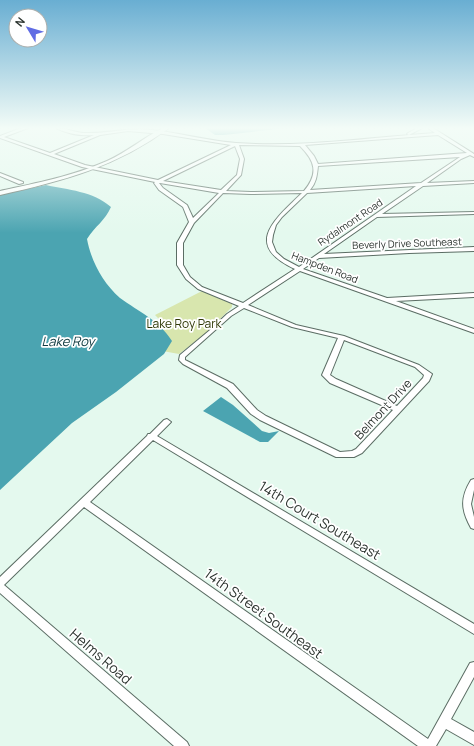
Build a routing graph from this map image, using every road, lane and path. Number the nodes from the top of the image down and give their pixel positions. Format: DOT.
graph roads {
  1 [pos="75,163"];
  2 [pos="91,163"];
  3 [pos="106,163"];
  4 [pos="196,163"];
  5 [pos="242,163"];
  6 [pos="350,163"];
  7 [pos="453,163"];
  8 [pos="316,165"];
  9 [pos="84,166"];
  10 [pos="94,168"];
  11 [pos="0,174"];
  12 [pos="158,181"];
  13 [pos="474,182"];
  14 [pos="21,183"];
  15 [pos="422,184"];
  16 [pos="0,187"];
  17 [pos="223,192"];
  18 [pos="307,192"];
  19 [pos="0,193"];
  20 [pos="474,213"];
  21 [pos="376,216"];
  22 [pos="192,222"];
  23 [pos="474,249"];
  24 [pos="316,256"];
  25 [pos="299,269"];
  26 [pos="474,295"];
  27 [pos="386,300"];
  28 [pos="242,305"];
  29 [pos="474,331"];
  30 [pos="342,337"];
  31 [pos="199,342"];
  32 [pos="398,409"];
  33 [pos="167,422"];
  34 [pos="151,436"];
  35 [pos="474,482"];
  36 [pos="85,503"];
  37 [pos="474,526"];
  38 [pos="0,583"];
  39 [pos="0,587"];
  40 [pos="474,628"];
  41 [pos="474,668"];
  42 [pos="444,721"];
  43 [pos="474,739"];
  44 [pos="183,746"];
  45 [pos="429,746"];
  1 -- 9 [label="street"];
  2 -- 9 [label="main road"];
  3 -- 10 [label="main road"];
  4 -- 12 [label="street"];
  5 -- 17 [label="street, Belmont Drive"];
  6 -- 8 [label="street"];
  7 -- 15 [label="street, Rydalmont Road"];
  8 -- 18 [label="street, Hampden Road"];
  9 -- 10 [label="street"];
  9 -- 14 [label="main road"];
  10 -- 12 [label="street"];
  10 -- 19 [label="main road"];
  11 -- 14 [label="street"];
  12 -- 17 [label="street"];
  12 -- 22 [label="street"];
  13 -- 15 [label="street"];
  14 -- 16 [label="main road"];
  14 -- 19 [label="main road"];
  15 -- 18 [label="street"];
  15 -- 21 [label="street, Rydalmont Road"];
  17 -- 18 [label="street"];
  17 -- 22 [label="street, Belmont Drive"];
  18 -- 25 [label="street, Hampden Road"];
  20 -- 21 [label="street"];
  21 -- 24 [label="street, Rydalmont Road"];
  22 -- 28 [label="street, Belmont Drive"];
  23 -- 24 [label="street, Beverly Drive Southeast"];
  24 -- 25 [label="street, Rydalmont Road"];
  25 -- 27 [label="street, Hampden Road"];
  25 -- 28 [label="street, Rydalmont Road"];
  26 -- 27 [label="street"];
  27 -- 29 [label="street, Hampden Road"];
  28 -- 30 [label="street, Belmont Drive"];
  28 -- 31 [label="street, Rydalmont Road"];
  30 -- 32 [label="street"];
  30 -- 32 [label="street, Belmont Drive"];
  31 -- 32 [label="street, Belmont Drive"];
  33 -- 34 [label="street"];
  34 -- 36 [label="street"];
  34 -- 40 [label="street, 14th Court Southeast"];
  35 -- 37 [label="street"];
  36 -- 38 [label="street"];
  36 -- 45 [label="street, 14th Street Southeast"];
  39 -- 44 [label="street, Helms Road"];
  41 -- 42 [label="street"];
  42 -- 43 [label="street"];
  42 -- 45 [label="street"];
}
